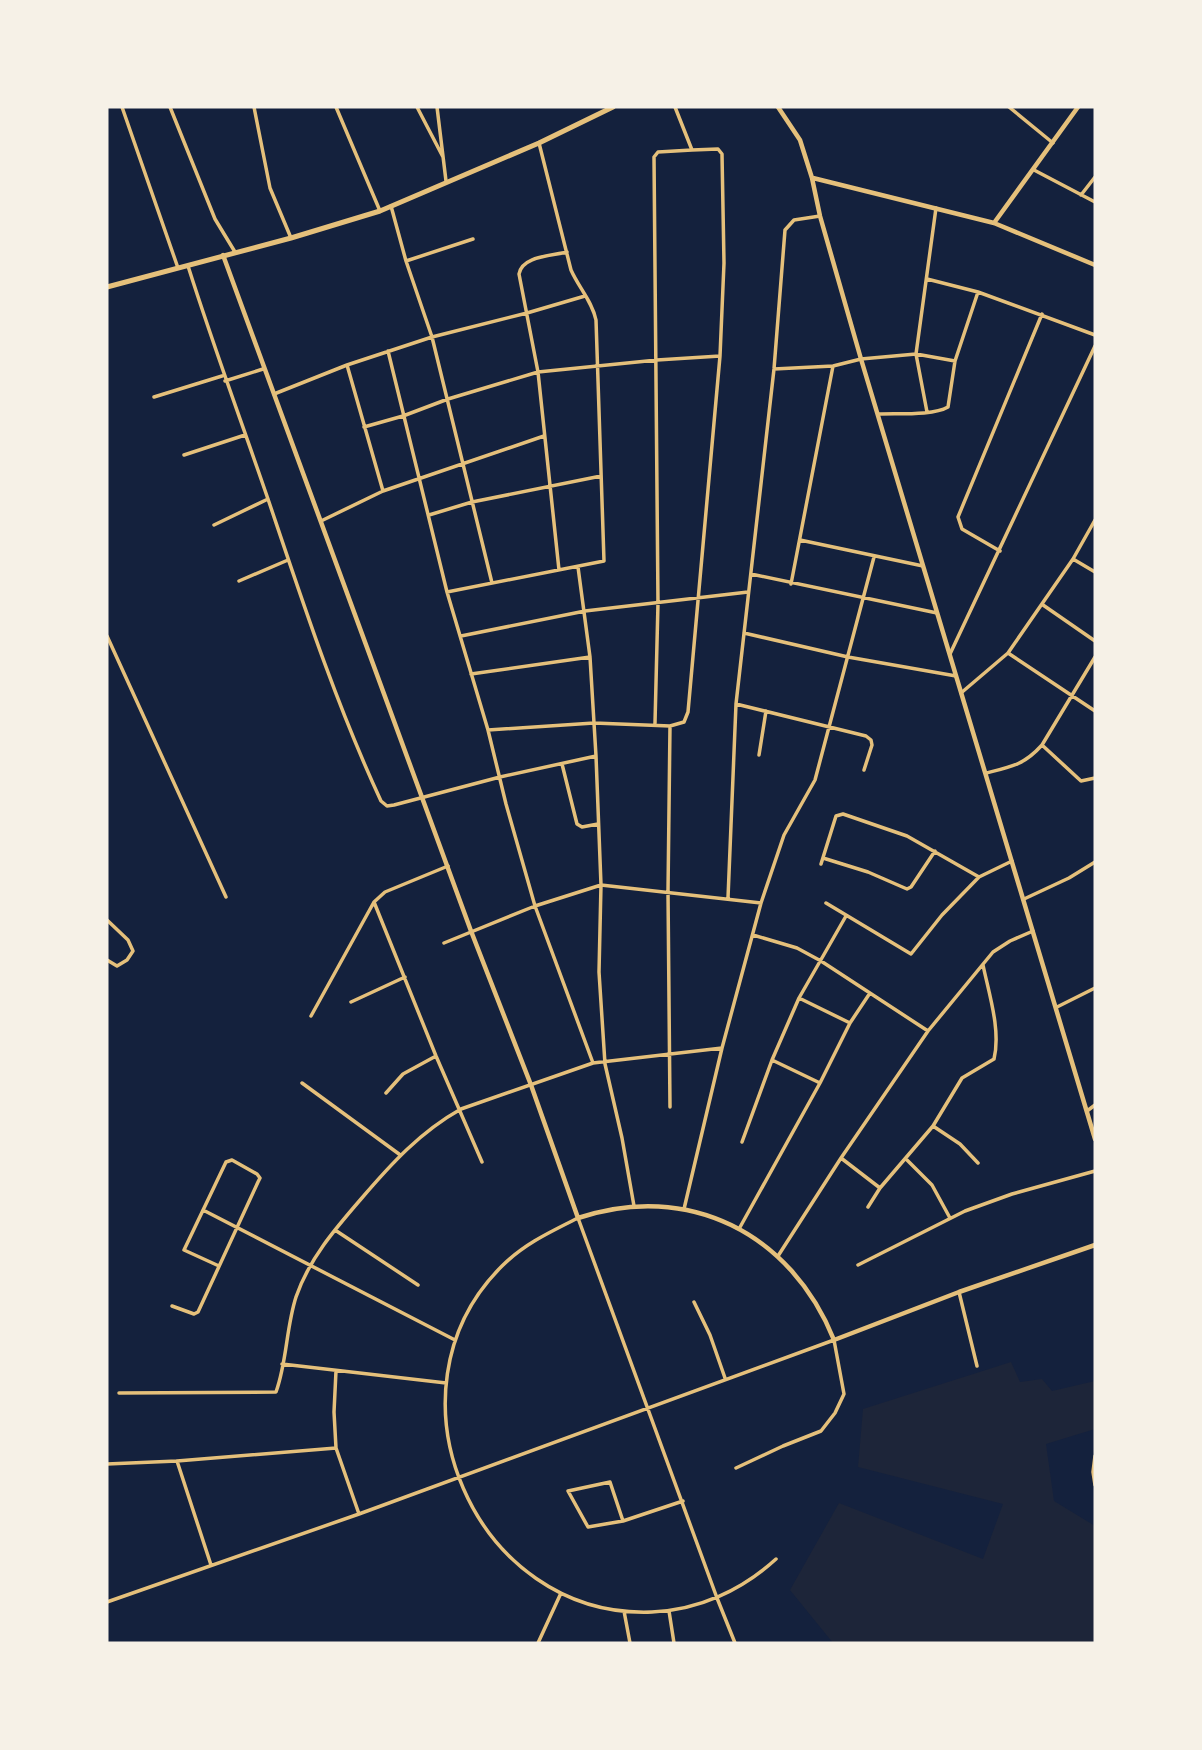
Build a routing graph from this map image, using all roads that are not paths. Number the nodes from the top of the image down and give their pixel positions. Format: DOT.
graph roads {
  1 [pos="122,107"];
  2 [pos="170,107"];
  3 [pos="254,107"];
  4 [pos="336,107"];
  5 [pos="417,107"];
  6 [pos="437,107"];
  7 [pos="613,107"];
  8 [pos="675,107"];
  9 [pos="778,107"];
  10 [pos="1009,107"];
  11 [pos="1079,107"];
  12 [pos="539,143"];
  13 [pos="1053,143"];
  14 [pos="692,150"];
  15 [pos="445,162"];
  16 [pos="1034,170"];
  17 [pos="1095,177"];
  18 [pos="812,178"];
  19 [pos="446,181"];
  20 [pos="1081,194"];
  21 [pos="1095,202"];
  22 [pos="391,206"];
  23 [pos="936,208"];
  24 [pos="380,211"];
  25 [pos="820,216"];
  26 [pos="994,223"];
  27 [pos="290,238"];
  28 [pos="472,239"];
  29 [pos="235,252"];
  30 [pos="567,252"];
  31 [pos="223,255"];
  32 [pos="406,261"];
  33 [pos="1095,265"];
  34 [pos="188,266"];
  35 [pos="178,268"];
  36 [pos="927,279"];
  37 [pos="107,287"];
  38 [pos="978,292"];
  39 [pos="585,296"];
  40 [pos="527,313"];
  41 [pos="1042,314"];
  42 [pos="1095,335"];
  43 [pos="432,337"];
  44 [pos="1095,346"];
  45 [pos="388,351"];
  46 [pos="916,354"];
  47 [pos="720,356"];
  48 [pos="861,359"];
  49 [pos="657,360"];
  50 [pos="955,361"];
  51 [pos="347,365"];
  52 [pos="833,366"];
  53 [pos="598,367"];
  54 [pos="263,369"];
  55 [pos="774,369"];
  56 [pos="538,372"];
  57 [pos="223,376"];
  58 [pos="225,382"];
  59 [pos="273,395"];
  60 [pos="154,397"];
  61 [pos="448,398"];
  62 [pos="928,412"];
  63 [pos="878,414"];
  64 [pos="403,416"];
  65 [pos="364,427"];
  66 [pos="245,435"];
  67 [pos="545,436"];
  68 [pos="184,455"];
  69 [pos="464,462"];
  70 [pos="601,476"];
  71 [pos="419,479"];
  72 [pos="550,488"];
  73 [pos="383,491"];
  74 [pos="268,499"];
  75 [pos="472,502"];
  76 [pos="429,515"];
  77 [pos="1095,520"];
  78 [pos="321,521"];
  79 [pos="214,525"];
  80 [pos="799,539"];
  81 [pos="1000,551"];
  82 [pos="874,557"];
  83 [pos="1073,559"];
  84 [pos="288,560"];
  85 [pos="925,566"];
  86 [pos="578,567"];
  87 [pos="559,570"];
  88 [pos="1095,572"];
  89 [pos="751,574"];
  90 [pos="239,581"];
  91 [pos="492,583"];
  92 [pos="791,584"];
  93 [pos="447,592"];
  94 [pos="748,592"];
  95 [pos="696,599"];
  96 [pos="863,599"];
  97 [pos="657,603"];
  98 [pos="1043,605"];
  99 [pos="585,611"];
  100 [pos="937,613"];
  101 [pos="744,633"];
  102 [pos="107,636"];
  103 [pos="461,636"];
  104 [pos="1095,641"];
  105 [pos="1008,653"];
  106 [pos="950,654"];
  107 [pos="590,657"];
  108 [pos="848,657"];
  109 [pos="1095,657"];
  110 [pos="471,674"];
  111 [pos="956,676"];
  112 [pos="961,692"];
  113 [pos="1071,695"];
  114 [pos="736,704"];
  115 [pos="766,710"];
  116 [pos="1095,711"];
  117 [pos="594,723"];
  118 [pos="655,724"];
  119 [pos="670,726"];
  120 [pos="830,726"];
  121 [pos="488,730"];
  122 [pos="1042,745"];
  123 [pos="759,755"];
  124 [pos="596,756"];
  125 [pos="562,764"];
  126 [pos="864,770"];
  127 [pos="986,773"];
  128 [pos="500,777"];
  129 [pos="1095,778"];
  130 [pos="423,799"];
  131 [pos="598,824"];
  132 [pos="935,851"];
  133 [pos="823,858"];
  134 [pos="1012,861"];
  135 [pos="1095,862"];
  136 [pos="821,864"];
  137 [pos="448,866"];
  138 [pos="979,877"];
  139 [pos="601,885"];
  140 [pos="668,892"];
  141 [pos="226,897"];
  142 [pos="728,898"];
  143 [pos="1024,899"];
  144 [pos="374,902"];
  145 [pos="761,903"];
  146 [pos="826,904"];
  147 [pos="536,906"];
  148 [pos="846,916"];
  149 [pos="107,920"];
  150 [pos="471,931"];
  151 [pos="1033,931"];
  152 [pos="753,935"];
  153 [pos="444,943"];
  154 [pos="107,960"];
  155 [pos="821,961"];
  156 [pos="982,965"];
  157 [pos="405,976"];
  158 [pos="1095,988"];
  159 [pos="870,993"];
  160 [pos="799,998"];
  161 [pos="351,1002"];
  162 [pos="1057,1007"];
  163 [pos="311,1016"];
  164 [pos="849,1023"];
  165 [pos="928,1031"];
  166 [pos="722,1048"];
  167 [pos="669,1055"];
  168 [pos="436,1056"];
  169 [pos="772,1060"];
  170 [pos="593,1063"];
  171 [pos="605,1063"];
  172 [pos="302,1083"];
  173 [pos="820,1083"];
  174 [pos="531,1085"];
  175 [pos="386,1093"];
  176 [pos="1095,1105"];
  177 [pos="670,1107"];
  178 [pos="461,1109"];
  179 [pos="1087,1111"];
  180 [pos="933,1126"];
  181 [pos="1095,1139"];
  182 [pos="742,1142"];
  183 [pos="399,1154"];
  184 [pos="841,1158"];
  185 [pos="906,1159"];
  186 [pos="482,1162"];
  187 [pos="978,1163"];
  188 [pos="1095,1171"];
  189 [pos="880,1188"];
  190 [pos="634,1206"];
  191 [pos="868,1207"];
  192 [pos="684,1209"];
  193 [pos="203,1210"];
  194 [pos="578,1218"];
  195 [pos="950,1218"];
  196 [pos="237,1228"];
  197 [pos="739,1228"];
  198 [pos="334,1230"];
  199 [pos="1095,1245"];
  200 [pos="778,1256"];
  201 [pos="310,1265"];
  202 [pos="858,1265"];
  203 [pos="219,1266"];
  204 [pos="418,1285"];
  205 [pos="959,1292"];
  206 [pos="694,1302"];
  207 [pos="172,1306"];
  208 [pos="834,1339"];
  209 [pos="456,1340"];
  210 [pos="282,1364"];
  211 [pos="977,1366"];
  212 [pos="336,1371"];
  213 [pos="725,1378"];
  214 [pos="446,1383"];
  215 [pos="119,1393"];
  216 [pos="648,1407"];
  217 [pos="336,1448"];
  218 [pos="1095,1456"];
  219 [pos="177,1461"];
  220 [pos="107,1464"];
  221 [pos="736,1468"];
  222 [pos="459,1476"];
  223 [pos="1095,1485"];
  224 [pos="683,1501"];
  225 [pos="359,1514"];
  226 [pos="623,1521"];
  227 [pos="776,1559"];
  228 [pos="211,1565"];
  229 [pos="561,1593"];
  230 [pos="717,1598"];
  231 [pos="107,1602"];
  232 [pos="624,1611"];
  233 [pos="669,1611"];
  234 [pos="538,1643"];
  235 [pos="630,1643"];
  236 [pos="674,1643"];
  237 [pos="735,1643"];
  1 -- 35 [label="street"];
  2 -- 29 [label="street"];
  3 -- 27 [label="street"];
  4 -- 24 [label="street"];
  5 -- 15 [label="street"];
  6 -- 15 [label="street"];
  7 -- 12 [label="main road"];
  8 -- 14 [label="street"];
  9 -- 18 [label="street"];
  10 -- 13 [label="street"];
  11 -- 13 [label="street"];
  12 -- 19 [label="main road"];
  12 -- 30 [label="street"];
  13 -- 16 [label="street"];
  14 -- 47 [label="street"];
  14 -- 49 [label="street"];
  15 -- 19 [label="street"];
  16 -- 20 [label="street"];
  16 -- 26 [label="street"];
  17 -- 20 [label="street"];
  18 -- 23 [label="street"];
  18 -- 25 [label="street"];
  19 -- 22 [label="main road"];
  20 -- 21 [label="street"];
  22 -- 24 [label="main road"];
  22 -- 32 [label="street"];
  23 -- 26 [label="street"];
  23 -- 36 [label="street"];
  24 -- 27 [label="main road"];
  25 -- 48 [label="street"];
  25 -- 55 [label="street"];
  26 -- 33 [label="street"];
  27 -- 29 [label="main road"];
  28 -- 32 [label="street"];
  29 -- 31 [label="main road"];
  30 -- 39 [label="street"];
  30 -- 40 [label="street"];
  31 -- 34 [label="main road"];
  31 -- 54 [label="street"];
  32 -- 43 [label="street"];
  34 -- 35 [label="main road"];
  34 -- 57 [label="street"];
  35 -- 37 [label="main road"];
  36 -- 38 [label="street"];
  36 -- 46 [label="street"];
  38 -- 41 [label="street"];
  38 -- 50 [label="street"];
  39 -- 40 [label="street"];
  39 -- 53 [label="street"];
  40 -- 43 [label="street"];
  40 -- 56 [label="street"];
  41 -- 42 [label="street"];
  41 -- 81 [label="street"];
  43 -- 45 [label="street"];
  43 -- 61 [label="street"];
  44 -- 81 [label="street"];
  45 -- 51 [label="street"];
  45 -- 64 [label="street"];
  46 -- 48 [label="street"];
  46 -- 50 [label="street"];
  46 -- 62 [label="street"];
  47 -- 49 [label="street"];
  47 -- 95 [label="street"];
  48 -- 52 [label="street"];
  48 -- 63 [label="street"];
  49 -- 53 [label="street"];
  49 -- 97 [label="street"];
  50 -- 62 [label="street"];
  51 -- 59 [label="street"];
  51 -- 65 [label="street"];
  52 -- 55 [label="street"];
  52 -- 80 [label="street"];
  53 -- 56 [label="street"];
  53 -- 70 [label="street"];
  54 -- 58 [label="street"];
  54 -- 59 [label="street"];
  55 -- 89 [label="street"];
  56 -- 61 [label="street"];
  56 -- 67 [label="street"];
  57 -- 58 [label="street"];
  57 -- 60 [label="street"];
  58 -- 66 [label="street"];
  59 -- 78 [label="street"];
  61 -- 64 [label="street"];
  61 -- 69 [label="street"];
  62 -- 63 [label="street"];
  63 -- 85 [label="street"];
  64 -- 65 [label="street"];
  64 -- 71 [label="street"];
  65 -- 73 [label="street"];
  66 -- 68 [label="street"];
  66 -- 74 [label="street"];
  67 -- 69 [label="street"];
  67 -- 72 [label="street"];
  69 -- 71 [label="street"];
  69 -- 75 [label="street"];
  70 -- 72 [label="street"];
  70 -- 86 [label="street"];
  71 -- 73 [label="street"];
  71 -- 76 [label="street"];
  72 -- 75 [label="street"];
  72 -- 87 [label="street"];
  73 -- 78 [label="street"];
  74 -- 79 [label="street"];
  74 -- 84 [label="street"];
  75 -- 76 [label="street"];
  75 -- 91 [label="street"];
  76 -- 93 [label="street"];
  77 -- 83 [label="street"];
  78 -- 130 [label="street"];
  80 -- 82 [label="street"];
  80 -- 92 [label="street"];
  81 -- 106 [label="street"];
  82 -- 85 [label="street"];
  82 -- 96 [label="street"];
  83 -- 88 [label="street"];
  83 -- 98 [label="street"];
  84 -- 90 [label="street"];
  84 -- 130 [label="street"];
  85 -- 100 [label="street"];
  86 -- 87 [label="street"];
  86 -- 99 [label="street"];
  87 -- 91 [label="street"];
  89 -- 92 [label="street"];
  89 -- 94 [label="street"];
  91 -- 93 [label="street"];
  92 -- 96 [label="street"];
  93 -- 103 [label="street"];
  94 -- 95 [label="street"];
  94 -- 101 [label="street"];
  95 -- 97 [label="street"];
  95 -- 119 [label="street"];
  96 -- 100 [label="street"];
  96 -- 108 [label="street"];
  97 -- 99 [label="street"];
  97 -- 118 [label="street"];
  98 -- 104 [label="street"];
  98 -- 105 [label="street"];
  99 -- 103 [label="street"];
  99 -- 107 [label="street"];
  100 -- 106 [label="street"];
  101 -- 108 [label="street"];
  101 -- 114 [label="street"];
  102 -- 141 [label="street"];
  103 -- 110 [label="street"];
  105 -- 112 [label="street"];
  105 -- 113 [label="street"];
  106 -- 111 [label="street"];
  107 -- 110 [label="street"];
  107 -- 117 [label="street"];
  108 -- 111 [label="street"];
  108 -- 120 [label="street"];
  109 -- 113 [label="street"];
  110 -- 121 [label="street"];
  111 -- 112 [label="street"];
  112 -- 127 [label="street"];
  113 -- 116 [label="street"];
  113 -- 122 [label="street"];
  114 -- 115 [label="street"];
  114 -- 142 [label="street"];
  115 -- 120 [label="street"];
  115 -- 123 [label="street"];
  117 -- 118 [label="street"];
  117 -- 121 [label="street"];
  117 -- 124 [label="street"];
  118 -- 119 [label="street"];
  119 -- 140 [label="street"];
  120 -- 126 [label="street"];
  120 -- 145 [label="street"];
  121 -- 128 [label="street"];
  122 -- 127 [label="street"];
  122 -- 129 [label="street"];
  124 -- 125 [label="street"];
  124 -- 131 [label="street"];
  125 -- 128 [label="street"];
  125 -- 131 [label="street"];
  127 -- 134 [label="street"];
  128 -- 130 [label="street"];
  128 -- 147 [label="street"];
  130 -- 137 [label="street"];
  131 -- 139 [label="street"];
  132 -- 133 [label="street"];
  132 -- 133 [label="street"];
  132 -- 138 [label="street"];
  133 -- 136 [label="street"];
  134 -- 138 [label="street"];
  134 -- 143 [label="street"];
  135 -- 143 [label="street"];
  137 -- 144 [label="street"];
  137 -- 150 [label="street"];
  138 -- 148 [label="street"];
  139 -- 140 [label="street"];
  139 -- 147 [label="street"];
  139 -- 171 [label="street"];
  140 -- 142 [label="street"];
  140 -- 167 [label="street"];
  142 -- 145 [label="street"];
  143 -- 151 [label="street"];
  144 -- 157 [label="street"];
  144 -- 163 [label="street"];
  145 -- 152 [label="street"];
  146 -- 148 [label="street"];
  147 -- 150 [label="street"];
  147 -- 170 [label="street"];
  148 -- 155 [label="street"];
  149 -- 154 [label="street"];
  150 -- 153 [label="street"];
  150 -- 174 [label="street"];
  151 -- 156 [label="street"];
  151 -- 162 [label="street"];
  152 -- 155 [label="street"];
  152 -- 166 [label="street"];
  155 -- 159 [label="street"];
  155 -- 160 [label="street"];
  156 -- 165 [label="street"];
  156 -- 180 [label="street"];
  157 -- 161 [label="street"];
  157 -- 168 [label="street"];
  158 -- 162 [label="street"];
  159 -- 164 [label="street"];
  159 -- 165 [label="street"];
  160 -- 164 [label="street"];
  160 -- 169 [label="street"];
  162 -- 179 [label="street"];
  164 -- 173 [label="street"];
  165 -- 184 [label="street"];
  166 -- 167 [label="street"];
  166 -- 192 [label="street"];
  167 -- 171 [label="street"];
  167 -- 177 [label="street"];
  168 -- 175 [label="street"];
  168 -- 178 [label="street"];
  169 -- 173 [label="street"];
  169 -- 182 [label="street"];
  170 -- 171 [label="street"];
  170 -- 174 [label="street"];
  171 -- 190 [label="street"];
  172 -- 183 [label="street"];
  173 -- 197 [label="street"];
  174 -- 178 [label="street"];
  174 -- 194 [label="street"];
  176 -- 179 [label="street"];
  178 -- 183 [label="street"];
  178 -- 186 [label="street"];
  179 -- 181 [label="street"];
  180 -- 185 [label="street"];
  180 -- 187 [label="street"];
  183 -- 198 [label="street"];
  184 -- 189 [label="street"];
  184 -- 200 [label="street"];
  185 -- 189 [label="street"];
  185 -- 195 [label="street"];
  188 -- 195 [label="street"];
  189 -- 191 [label="street"];
  190 -- 192 [label="street"];
  190 -- 194 [label="street"];
  192 -- 197 [label="street"];
  193 -- 196 [label="street"];
  193 -- 196 [label="street"];
  193 -- 203 [label="street"];
  194 -- 209 [label="street"];
  194 -- 216 [label="street"];
  195 -- 202 [label="street"];
  196 -- 201 [label="street"];
  196 -- 203 [label="street"];
  197 -- 200 [label="street"];
  198 -- 201 [label="street"];
  198 -- 204 [label="street"];
  199 -- 205 [label="street"];
  200 -- 208 [label="street"];
  201 -- 209 [label="street"];
  201 -- 210 [label="street"];
  203 -- 207 [label="street"];
  205 -- 208 [label="street"];
  205 -- 211 [label="street"];
  206 -- 213 [label="street"];
  208 -- 213 [label="street"];
  208 -- 221 [label="street"];
  209 -- 214 [label="street"];
  210 -- 212 [label="street"];
  210 -- 215 [label="street"];
  212 -- 214 [label="street"];
  212 -- 217 [label="street"];
  213 -- 216 [label="street"];
  214 -- 222 [label="street"];
  216 -- 222 [label="street"];
  216 -- 224 [label="street"];
  217 -- 219 [label="street"];
  217 -- 225 [label="street"];
  218 -- 223 [label="street"];
  219 -- 220 [label="street"];
  219 -- 228 [label="street"];
  222 -- 225 [label="street"];
  222 -- 229 [label="street"];
  224 -- 226 [label="street"];
  224 -- 230 [label="street"];
  225 -- 228 [label="street"];
  226 -- 226 [label="street"];
  227 -- 230 [label="street"];
  228 -- 231 [label="street"];
  229 -- 232 [label="street"];
  229 -- 234 [label="street"];
  230 -- 233 [label="street"];
  230 -- 237 [label="street"];
  232 -- 233 [label="street"];
  232 -- 235 [label="street"];
  233 -- 236 [label="street"];
}
